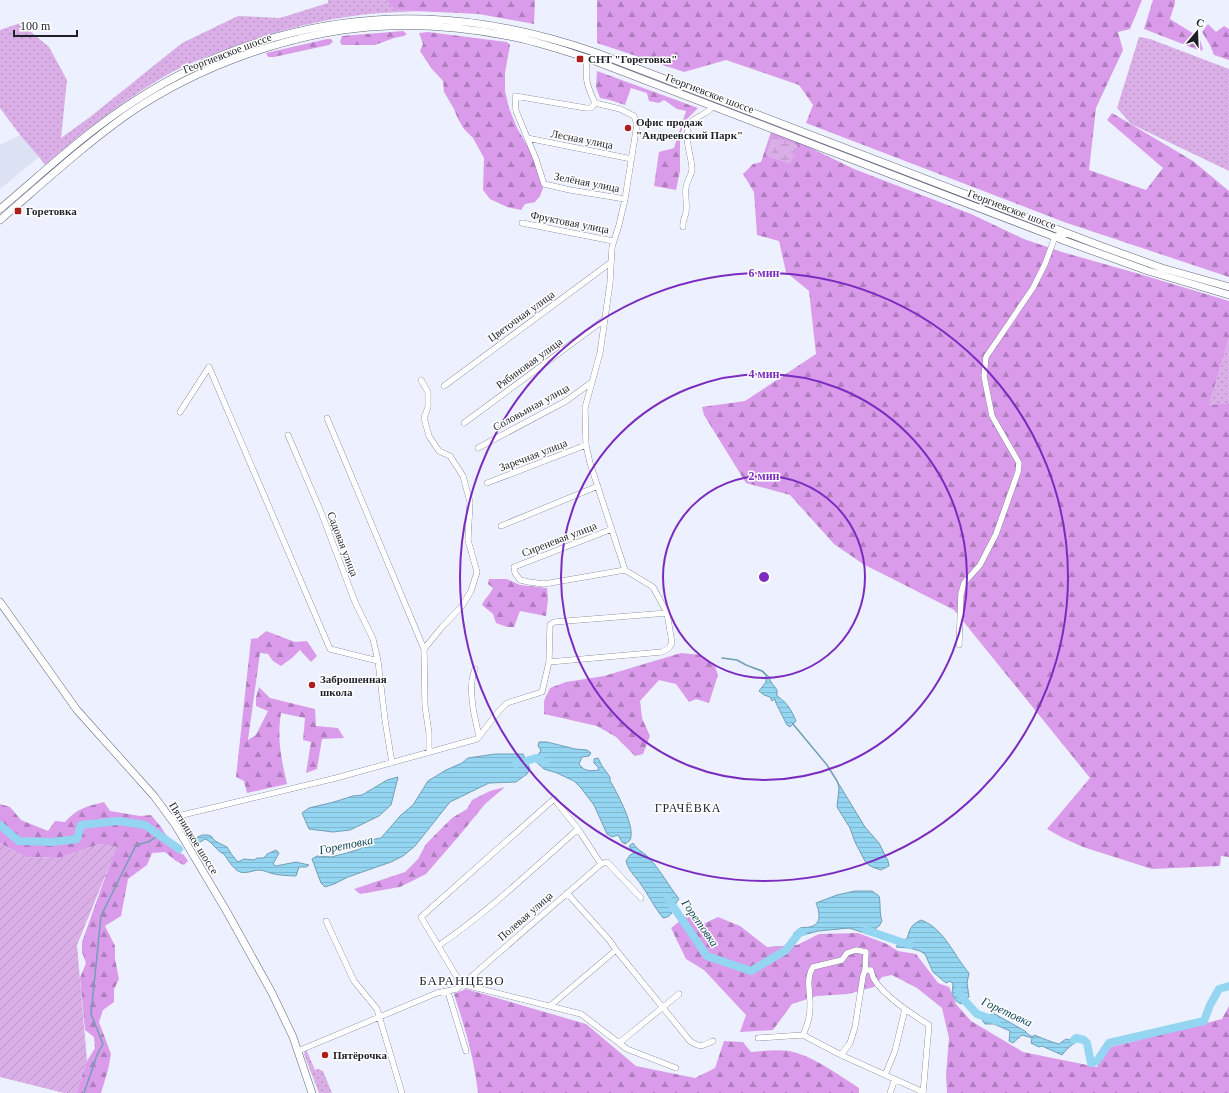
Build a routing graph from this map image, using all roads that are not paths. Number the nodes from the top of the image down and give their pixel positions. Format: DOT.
graph roads {
  1 [pos="587,58"];
  2 [pos="595,103"];
  3 [pos="713,106"];
  4 [pos="527,138"];
  5 [pos="632,159"];
  6 [pos="625,200"];
  7 [pos="0,209"];
  8 [pos="0,220"];
  9 [pos="522,223"];
  10 [pos="683,227"];
  11 [pos="1068,234"];
  12 [pos="1055,238"];
  13 [pos="614,241"];
  14 [pos="610,263"];
  15 [pos="1229,287"];
  16 [pos="1229,295"];
  17 [pos="605,319"];
  18 [pos="420,380"];
  19 [pos="592,382"];
  20 [pos="444,386"];
  21 [pos="180,412"];
  22 [pos="327,418"];
  23 [pos="464,423"];
  24 [pos="288,434"];
  25 [pos="586,445"];
  26 [pos="478,448"];
  27 [pos="487,483"];
  28 [pos="598,486"];
  29 [pos="501,526"];
  30 [pos="612,529"];
  31 [pos="625,570"];
  32 [pos="0,602"];
  33 [pos="667,613"];
  34 [pos="959,645"];
  35 [pos="424,649"];
  36 [pos="378,661"];
  37 [pos="549,662"];
  38 [pos="475,668"];
  39 [pos="479,736"];
  40 [pos="429,752"];
  41 [pos="392,763"];
  42 [pos="170,818"];
  43 [pos="578,829"];
  44 [pos="601,864"];
  45 [pos="567,893"];
  46 [pos="641,898"];
  47 [pos="326,921"];
  48 [pos="438,946"];
  49 [pos="616,950"];
  50 [pos="865,970"];
  51 [pos="461,984"];
  52 [pos="448,992"];
  53 [pos="679,994"];
  54 [pos="550,1006"];
  55 [pos="662,1008"];
  56 [pos="905,1009"];
  57 [pos="379,1017"];
  58 [pos="803,1035"];
  59 [pos="758,1038"];
  60 [pos="713,1041"];
  61 [pos="619,1043"];
  62 [pos="298,1051"];
  63 [pos="466,1051"];
  64 [pos="841,1055"];
  65 [pos="676,1068"];
  66 [pos="885,1075"];
  67 [pos="894,1079"];
  68 [pos="312,1093"];
  69 [pos="402,1093"];
  70 [pos="890,1093"];
  71 [pos="923,1093"];
  1 -- 2 [label="street"];
  1 -- 3 [label="main road, Георгиевское шоссе"];
  1 -- 8 [label="main road, Георгиевское шоссе"];
  2 -- 4 [label="street"];
  2 -- 5 [label="street"];
  3 -- 10 [label="street"];
  3 -- 12 [label="main road, Георгиевское шоссе"];
  4 -- 5 [label="street, Лесная улица"];
  4 -- 6 [label="street, Зелёная улица"];
  5 -- 6 [label="street"];
  6 -- 13 [label="street"];
  7 -- 11 [label="main road, Георгиевское шоссе"];
  9 -- 13 [label="street, Фруктовая улица"];
  11 -- 12 [label="street"];
  11 -- 15 [label="main road, Георгиевское шоссе"];
  12 -- 16 [label="main road, Георгиевское шоссе"];
  12 -- 34 [label="street"];
  13 -- 14 [label="street"];
  14 -- 17 [label="street"];
  14 -- 20 [label="street, Цветочная улица"];
  17 -- 19 [label="street"];
  17 -- 23 [label="street, Рябиновая улица"];
  18 -- 35 [label="street"];
  19 -- 25 [label="street"];
  19 -- 26 [label="street, Соловьиная улица"];
  21 -- 36 [label="street"];
  22 -- 35 [label="street"];
  24 -- 36 [label="street, Садовая улица"];
  25 -- 27 [label="street, Заречная улица"];
  25 -- 28 [label="street"];
  28 -- 29 [label="street"];
  28 -- 30 [label="street"];
  30 -- 31 [label="street"];
  30 -- 31 [label="street, Сиреневая улица"];
  31 -- 33 [label="street"];
  32 -- 42 [label="main road, Пятницкое шоссе"];
  33 -- 37 [label="street"];
  33 -- 37 [label="street"];
  35 -- 40 [label="street"];
  36 -- 41 [label="street, Садовая улица"];
  37 -- 39 [label="street"];
  38 -- 39 [label="street"];
  39 -- 40 [label="street"];
  40 -- 41 [label="street"];
  41 -- 42 [label="street"];
  42 -- 62 [label="main road, Пятницкое шоссе"];
  43 -- 44 [label="street"];
  43 -- 48 [label="street"];
  43 -- 48 [label="street"];
  44 -- 45 [label="street, Полевая улица"];
  44 -- 46 [label="street"];
  45 -- 49 [label="street"];
  45 -- 51 [label="street, Полевая улица"];
  47 -- 57 [label="street"];
  48 -- 51 [label="street"];
  49 -- 54 [label="street"];
  49 -- 55 [label="street"];
  50 -- 56 [label="street"];
  50 -- 58 [label="street"];
  50 -- 64 [label="street"];
  51 -- 52 [label="street, Полевая улица"];
  51 -- 54 [label="street"];
  52 -- 57 [label="street, Полевая улица"];
  52 -- 63 [label="street"];
  53 -- 55 [label="street"];
  54 -- 61 [label="street"];
  55 -- 60 [label="street"];
  55 -- 61 [label="street"];
  56 -- 66 [label="street"];
  56 -- 71 [label="street"];
  57 -- 62 [label="street, Полевая улица"];
  57 -- 69 [label="street"];
  58 -- 59 [label="street"];
  58 -- 64 [label="street"];
  61 -- 65 [label="street"];
  62 -- 68 [label="main road, Пятницкое шоссе"];
  64 -- 66 [label="street"];
  66 -- 67 [label="street"];
  67 -- 70 [label="street"];
  67 -- 71 [label="street"];
}
